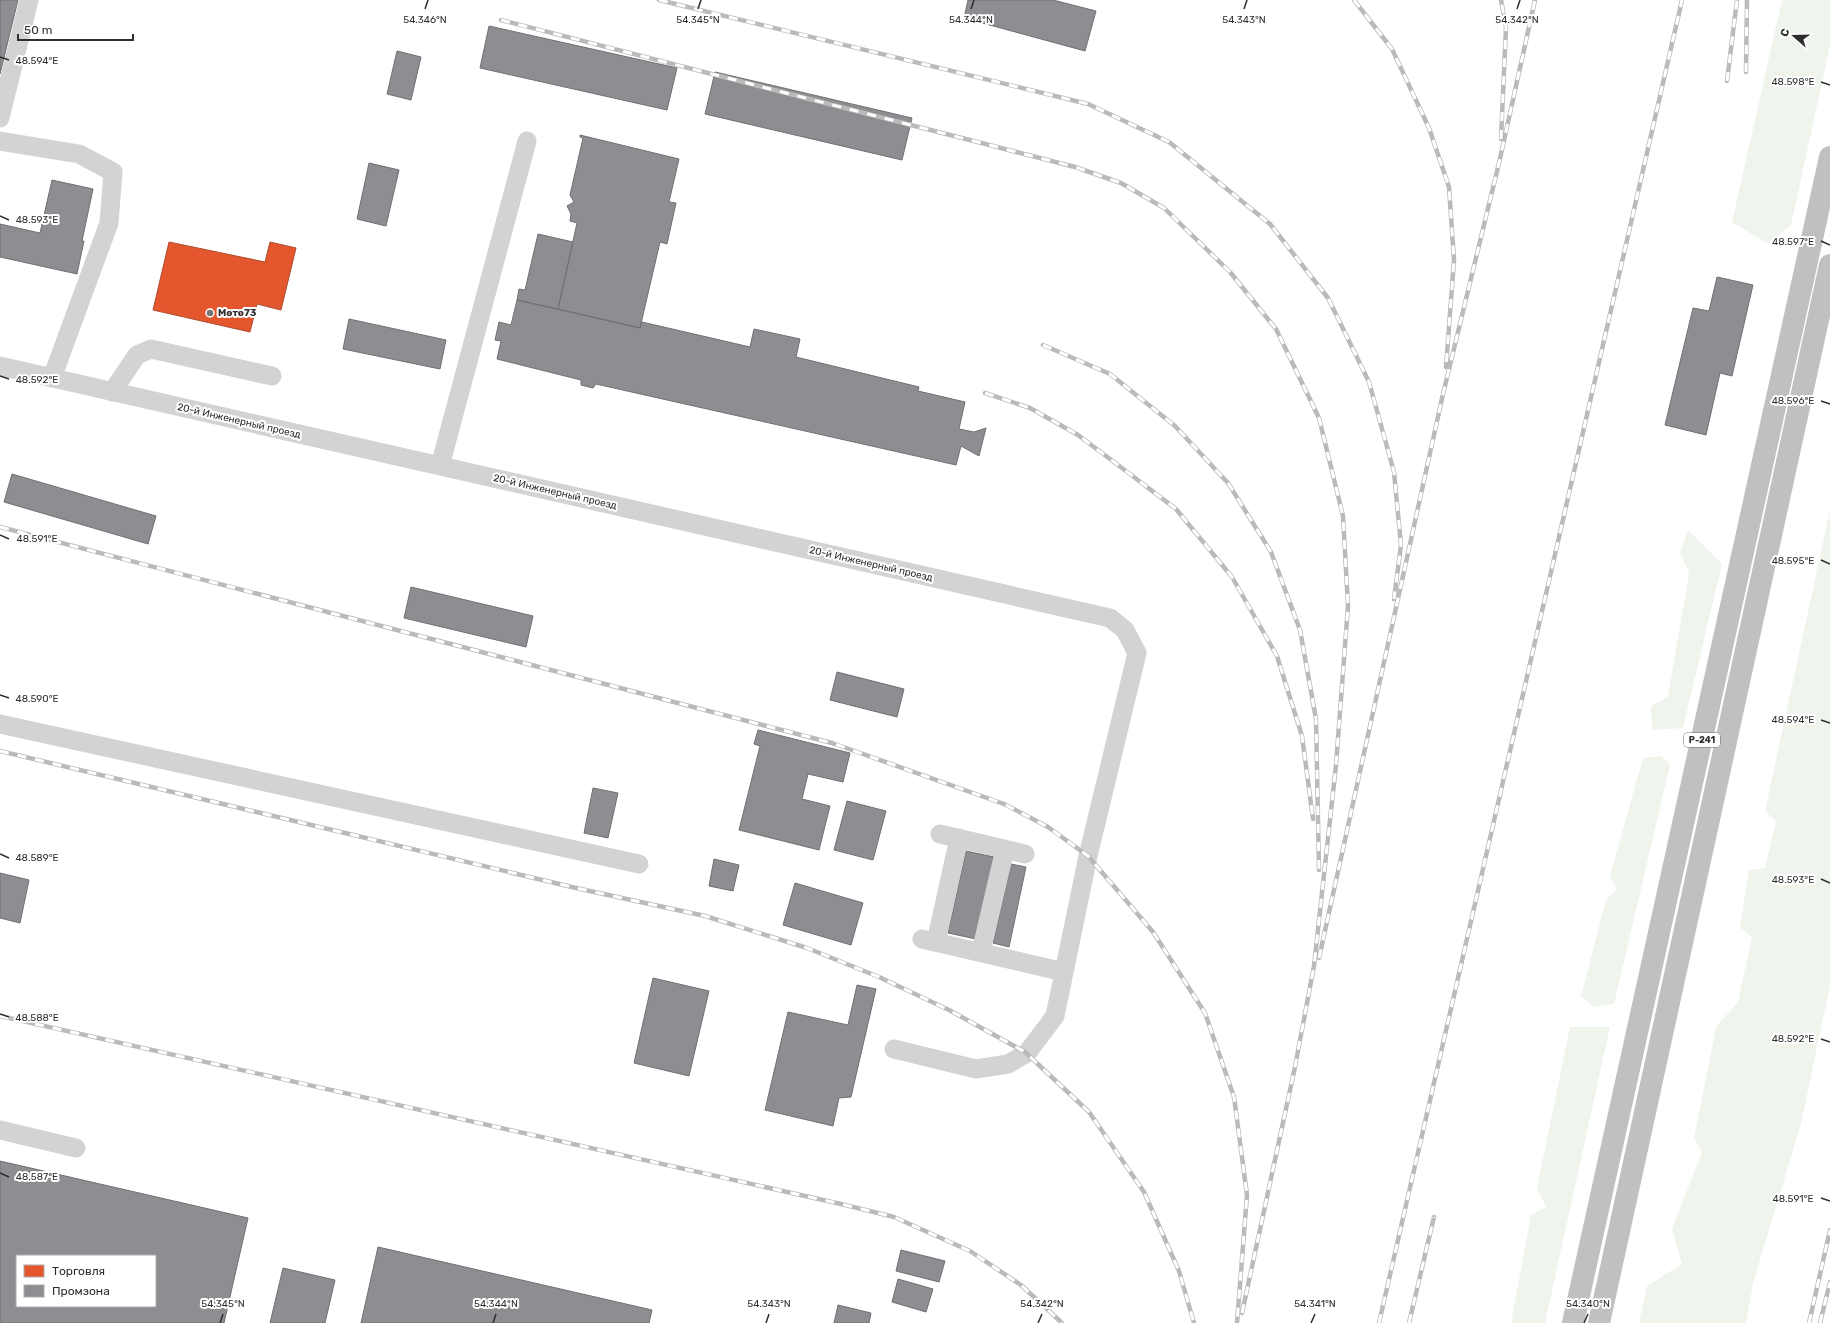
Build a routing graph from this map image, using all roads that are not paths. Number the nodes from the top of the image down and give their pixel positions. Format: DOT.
graph roads {
  1 [pos="29,0"];
  2 [pos="0,118"];
  3 [pos="0,141"];
  4 [pos="526,141"];
  5 [pos="1830,157"];
  6 [pos="1830,265"];
  7 [pos="0,366"];
  8 [pos="272,376"];
  9 [pos="52,378"];
  10 [pos="112,392"];
  11 [pos="440,466"];
  12 [pos="0,724"];
  13 [pos="940,834"];
  14 [pos="959,838"];
  15 [pos="1005,849"];
  16 [pos="1025,854"];
  17 [pos="639,864"];
  18 [pos="981,952"];
  19 [pos="1064,972"];
  20 [pos="894,1049"];
  21 [pos="0,1130"];
  22 [pos="76,1148"];
  23 [pos="1573,1323"];
  24 [pos="1599,1323"];
  1 -- 2 [label="street"];
  3 -- 9 [label="street"];
  4 -- 11 [label="street"];
  5 -- 23 [label="highway, Р-241"];
  6 -- 24 [label="highway, Р-241"];
  7 -- 9 [label="street, 20-й Инженерный проезд"];
  8 -- 10 [label="street"];
  9 -- 10 [label="street, 20-й Инженерный проезд"];
  10 -- 11 [label="street, 20-й Инженерный проезд"];
  11 -- 19 [label="street, 20-й Инженерный проезд"];
  12 -- 17 [label="street"];
  13 -- 14 [label="street"];
  14 -- 15 [label="street"];
  14 -- 18 [label="street"];
  15 -- 16 [label="street"];
  15 -- 18 [label="street"];
  18 -- 19 [label="street"];
  19 -- 20 [label="street"];
  21 -- 22 [label="street"];
}
